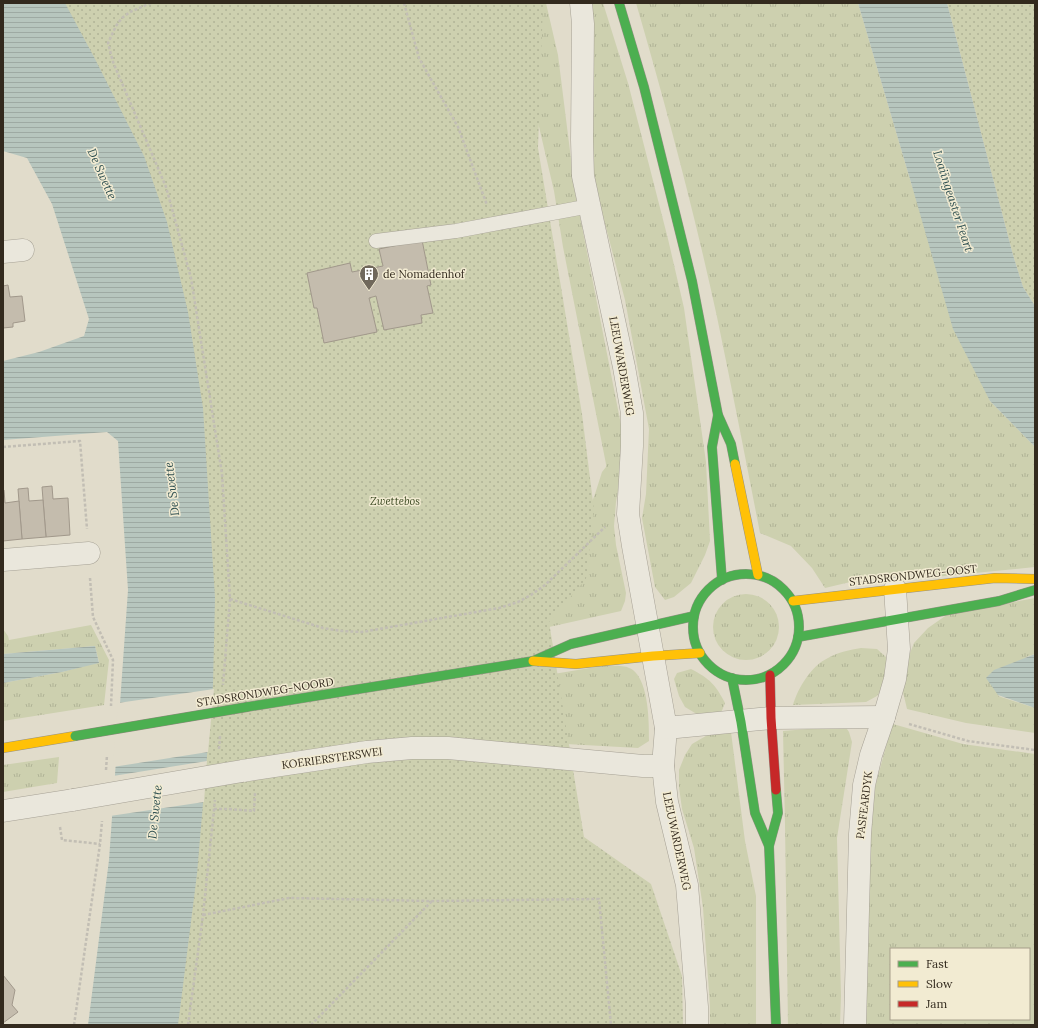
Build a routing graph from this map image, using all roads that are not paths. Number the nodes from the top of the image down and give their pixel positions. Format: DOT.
graph roads {
  1 [pos="581,3"];
  2 [pos="619,3"];
  3 [pos="590,206"];
  4 [pos="376,241"];
  5 [pos="718,415"];
  6 [pos="88,553"];
  7 [pos="3,560"];
  8 [pos="758,575"];
  9 [pos="1035,579"];
  10 [pos="722,580"];
  11 [pos="895,589"];
  12 [pos="1035,590"];
  13 [pos="793,601"];
  14 [pos="694,616"];
  15 [pos="896,619"];
  16 [pos="648,627"];
  17 [pos="798,637"];
  18 [pos="700,653"];
  19 [pos="653,656"];
  20 [pos="532,661"];
  21 [pos="770,675"];
  22 [pos="732,678"];
  23 [pos="884,717"];
  24 [pos="771,718"];
  25 [pos="741,722"];
  26 [pos="666,728"];
  27 [pos="3,748"];
  28 [pos="663,766"];
  29 [pos="3,811"];
  30 [pos="769,846"];
  31 [pos="697,1025"];
  32 [pos="776,1025"];
  33 [pos="855,1025"];
  1 -- 3 [label="street, LEEUWARDERWEG"];
  2 -- 5 [label="main road"];
  3 -- 4 [label="lane"];
  3 -- 16 [label="street, LEEUWARDERWEG"];
  5 -- 8 [label="main road"];
  5 -- 10 [label="main road"];
  6 -- 7 [label="street"];
  8 -- 10 [label="main road"];
  8 -- 13 [label="main road"];
  9 -- 11 [label="main road, STADSRONDWEG-OOST"];
  10 -- 14 [label="main road"];
  11 -- 13 [label="main road, STADSRONDWEG-OOST"];
  11 -- 15 [label="street, PASFEARDYK"];
  12 -- 15 [label="main road"];
  13 -- 17 [label="main road"];
  14 -- 16 [label="main road, STADSRONDWEG-NOORD"];
  14 -- 18 [label="main road"];
  15 -- 17 [label="main road"];
  15 -- 23 [label="street, PASFEARDYK"];
  16 -- 19 [label="street, LEEUWARDERWEG"];
  16 -- 20 [label="main road, STADSRONDWEG-NOORD"];
  17 -- 21 [label="main road"];
  18 -- 19 [label="main road, STADSRONDWEG-NOORD"];
  18 -- 22 [label="main road"];
  19 -- 20 [label="main road, STADSRONDWEG-NOORD"];
  19 -- 26 [label="street, LEEUWARDERWEG"];
  20 -- 27 [label="main road, STADSRONDWEG-NOORD, bridge"];
  21 -- 22 [label="main road"];
  21 -- 24 [label="main road"];
  22 -- 25 [label="main road"];
  23 -- 24 [label="street"];
  23 -- 33 [label="street, PASFEARDYK"];
  24 -- 25 [label="street"];
  24 -- 30 [label="main road"];
  25 -- 26 [label="street"];
  25 -- 30 [label="main road"];
  26 -- 28 [label="street, LEEUWARDERWEG"];
  28 -- 29 [label="street, KOERIERSTERSWEI, bridge"];
  28 -- 31 [label="street, LEEUWARDERWEG"];
  30 -- 32 [label="main road"];
}
